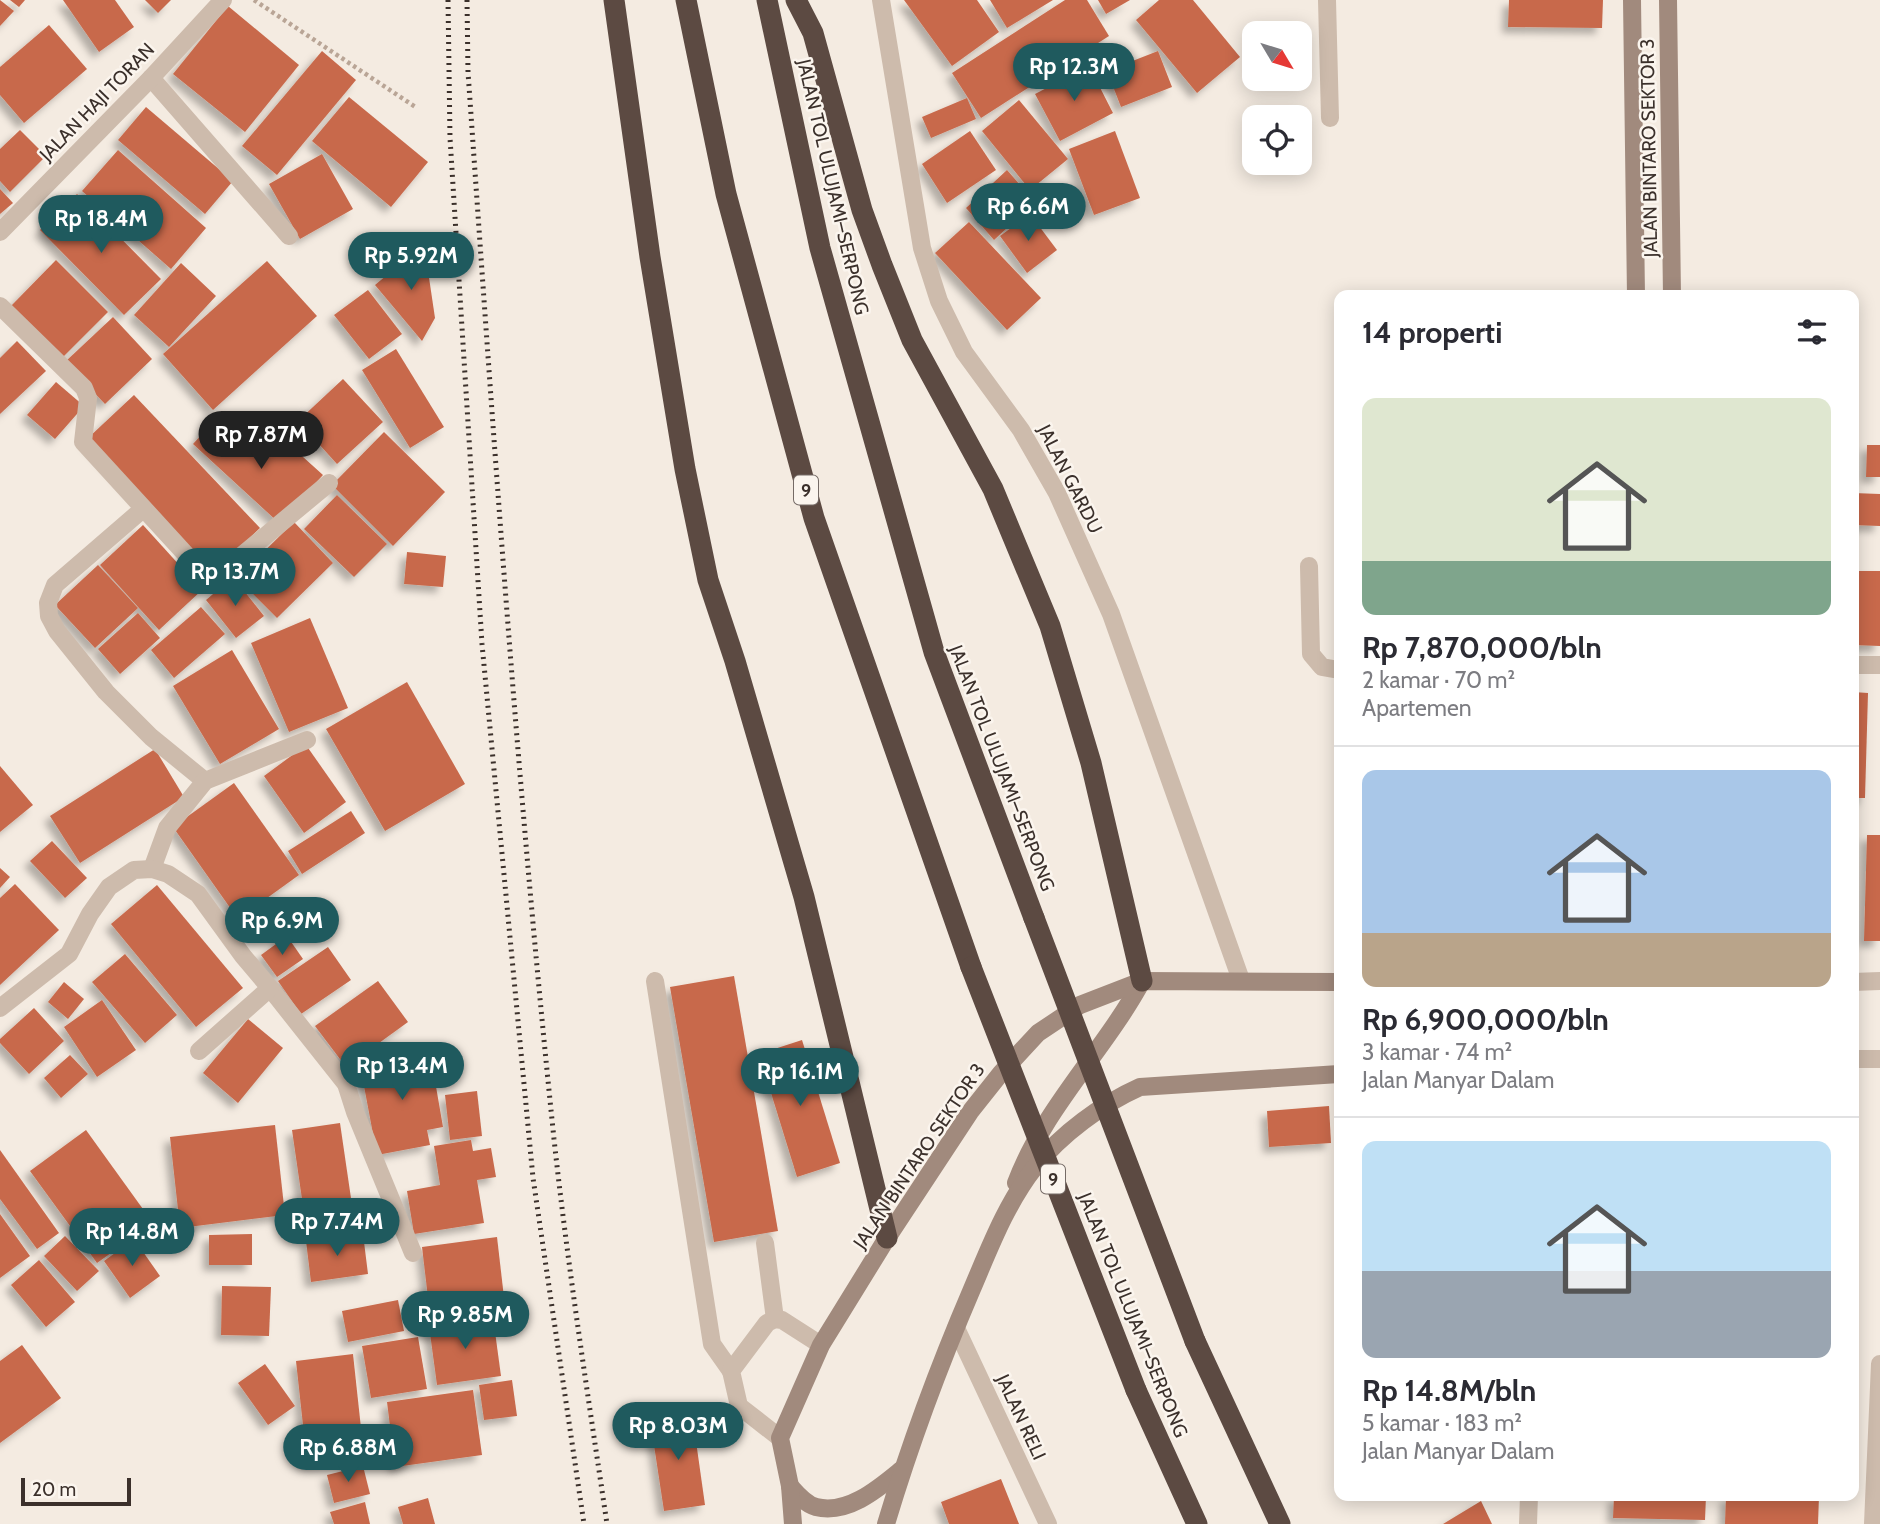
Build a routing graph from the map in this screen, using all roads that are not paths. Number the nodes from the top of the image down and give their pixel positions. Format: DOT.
graph roads {
  1 [pos="223,0"];
  2 [pos="614,0"];
  3 [pos="686,0"];
  4 [pos="767,0"];
  5 [pos="796,0"];
  6 [pos="881,0"];
  7 [pos="1326,0"];
  8 [pos="1632,0"];
  9 [pos="1668,0"];
  10 [pos="151,78"];
  11 [pos="1329,118"];
  12 [pos="0,232"];
  13 [pos="289,236"];
  14 [pos="1636,290"];
  15 [pos="1672,290"];
  16 [pos="0,306"];
  17 [pos="328,483"];
  18 [pos="143,509"];
  19 [pos="1310,566"];
  20 [pos="1859,665"];
  21 [pos="1880,665"];
  22 [pos="1334,669"];
  23 [pos="307,740"];
  24 [pos="205,781"];
  25 [pos="152,869"];
  26 [pos="1241,980"];
  27 [pos="655,981"];
  28 [pos="1142,981"];
  29 [pos="1880,981"];
  30 [pos="1334,982"];
  31 [pos="1859,982"];
  32 [pos="270,988"];
  33 [pos="0,1008"];
  34 [pos="199,1051"];
  35 [pos="1859,1059"];
  36 [pos="1880,1059"];
  37 [pos="1334,1074"];
  38 [pos="1003,1216"];
  39 [pos="887,1237"];
  40 [pos="765,1243"];
  41 [pos="413,1253"];
  42 [pos="775,1319"];
  43 [pos="956,1328"];
  44 [pos="821,1345"];
  45 [pos="1880,1364"];
  46 [pos="731,1371"];
  47 [pos="780,1438"];
  48 [pos="901,1469"];
  49 [pos="790,1486"];
  50 [pos="1529,1501"];
  51 [pos="793,1524"];
  52 [pos="886,1524"];
  53 [pos="1048,1524"];
  54 [pos="1197,1524"];
  55 [pos="1280,1524"];
  56 [pos="1528,1524"];
  57 [pos="1873,1524"];
  1 -- 10 [label="street, JALAN HAJI TORAN"];
  2 -- 39 [label="highway"];
  3 -- 54 [label="highway, JALAN TOL ULUJAMI–SERPONG / 9, bridge"];
  4 -- 55 [label="highway, JALAN TOL ULUJAMI–SERPONG, bridge"];
  5 -- 28 [label="highway"];
  6 -- 26 [label="street, JALAN GARDU"];
  7 -- 11 [label="street"];
  8 -- 14 [label="main road, JALAN BINTARO SEKTOR 3"];
  9 -- 15 [label="main road, JALAN BINTARO SEKTOR 3"];
  10 -- 12 [label="street, JALAN HAJI TORAN"];
  10 -- 13 [label="street"];
  16 -- 18 [label="street"];
  17 -- 18 [label="street"];
  18 -- 24 [label="street"];
  19 -- 22 [label="street"];
  20 -- 21 [label="street"];
  23 -- 24 [label="street"];
  24 -- 25 [label="street"];
  25 -- 32 [label="street"];
  25 -- 33 [label="street"];
  26 -- 28 [label="main road, JALAN BINTARO SEKTOR 3"];
  26 -- 30 [label="main road, JALAN BINTARO SEKTOR 3"];
  27 -- 46 [label="street"];
  28 -- 38 [label="main road"];
  28 -- 39 [label="main road, JALAN BINTARO SEKTOR 3"];
  29 -- 31 [label="street"];
  32 -- 34 [label="street"];
  32 -- 41 [label="street"];
  35 -- 36 [label="street"];
  37 -- 38 [label="main road"];
  38 -- 43 [label="main road"];
  39 -- 44 [label="main road, JALAN BINTARO SEKTOR 3"];
  40 -- 42 [label="street"];
  42 -- 44 [label="street"];
  42 -- 46 [label="street"];
  43 -- 48 [label="main road"];
  43 -- 53 [label="street, JALAN RELI"];
  44 -- 47 [label="main road, JALAN BINTARO SEKTOR 3"];
  45 -- 57 [label="street"];
  46 -- 47 [label="street"];
  47 -- 49 [label="main road"];
  48 -- 49 [label="main road"];
  48 -- 52 [label="main road"];
  49 -- 51 [label="main road"];
  50 -- 56 [label="street"];
}
